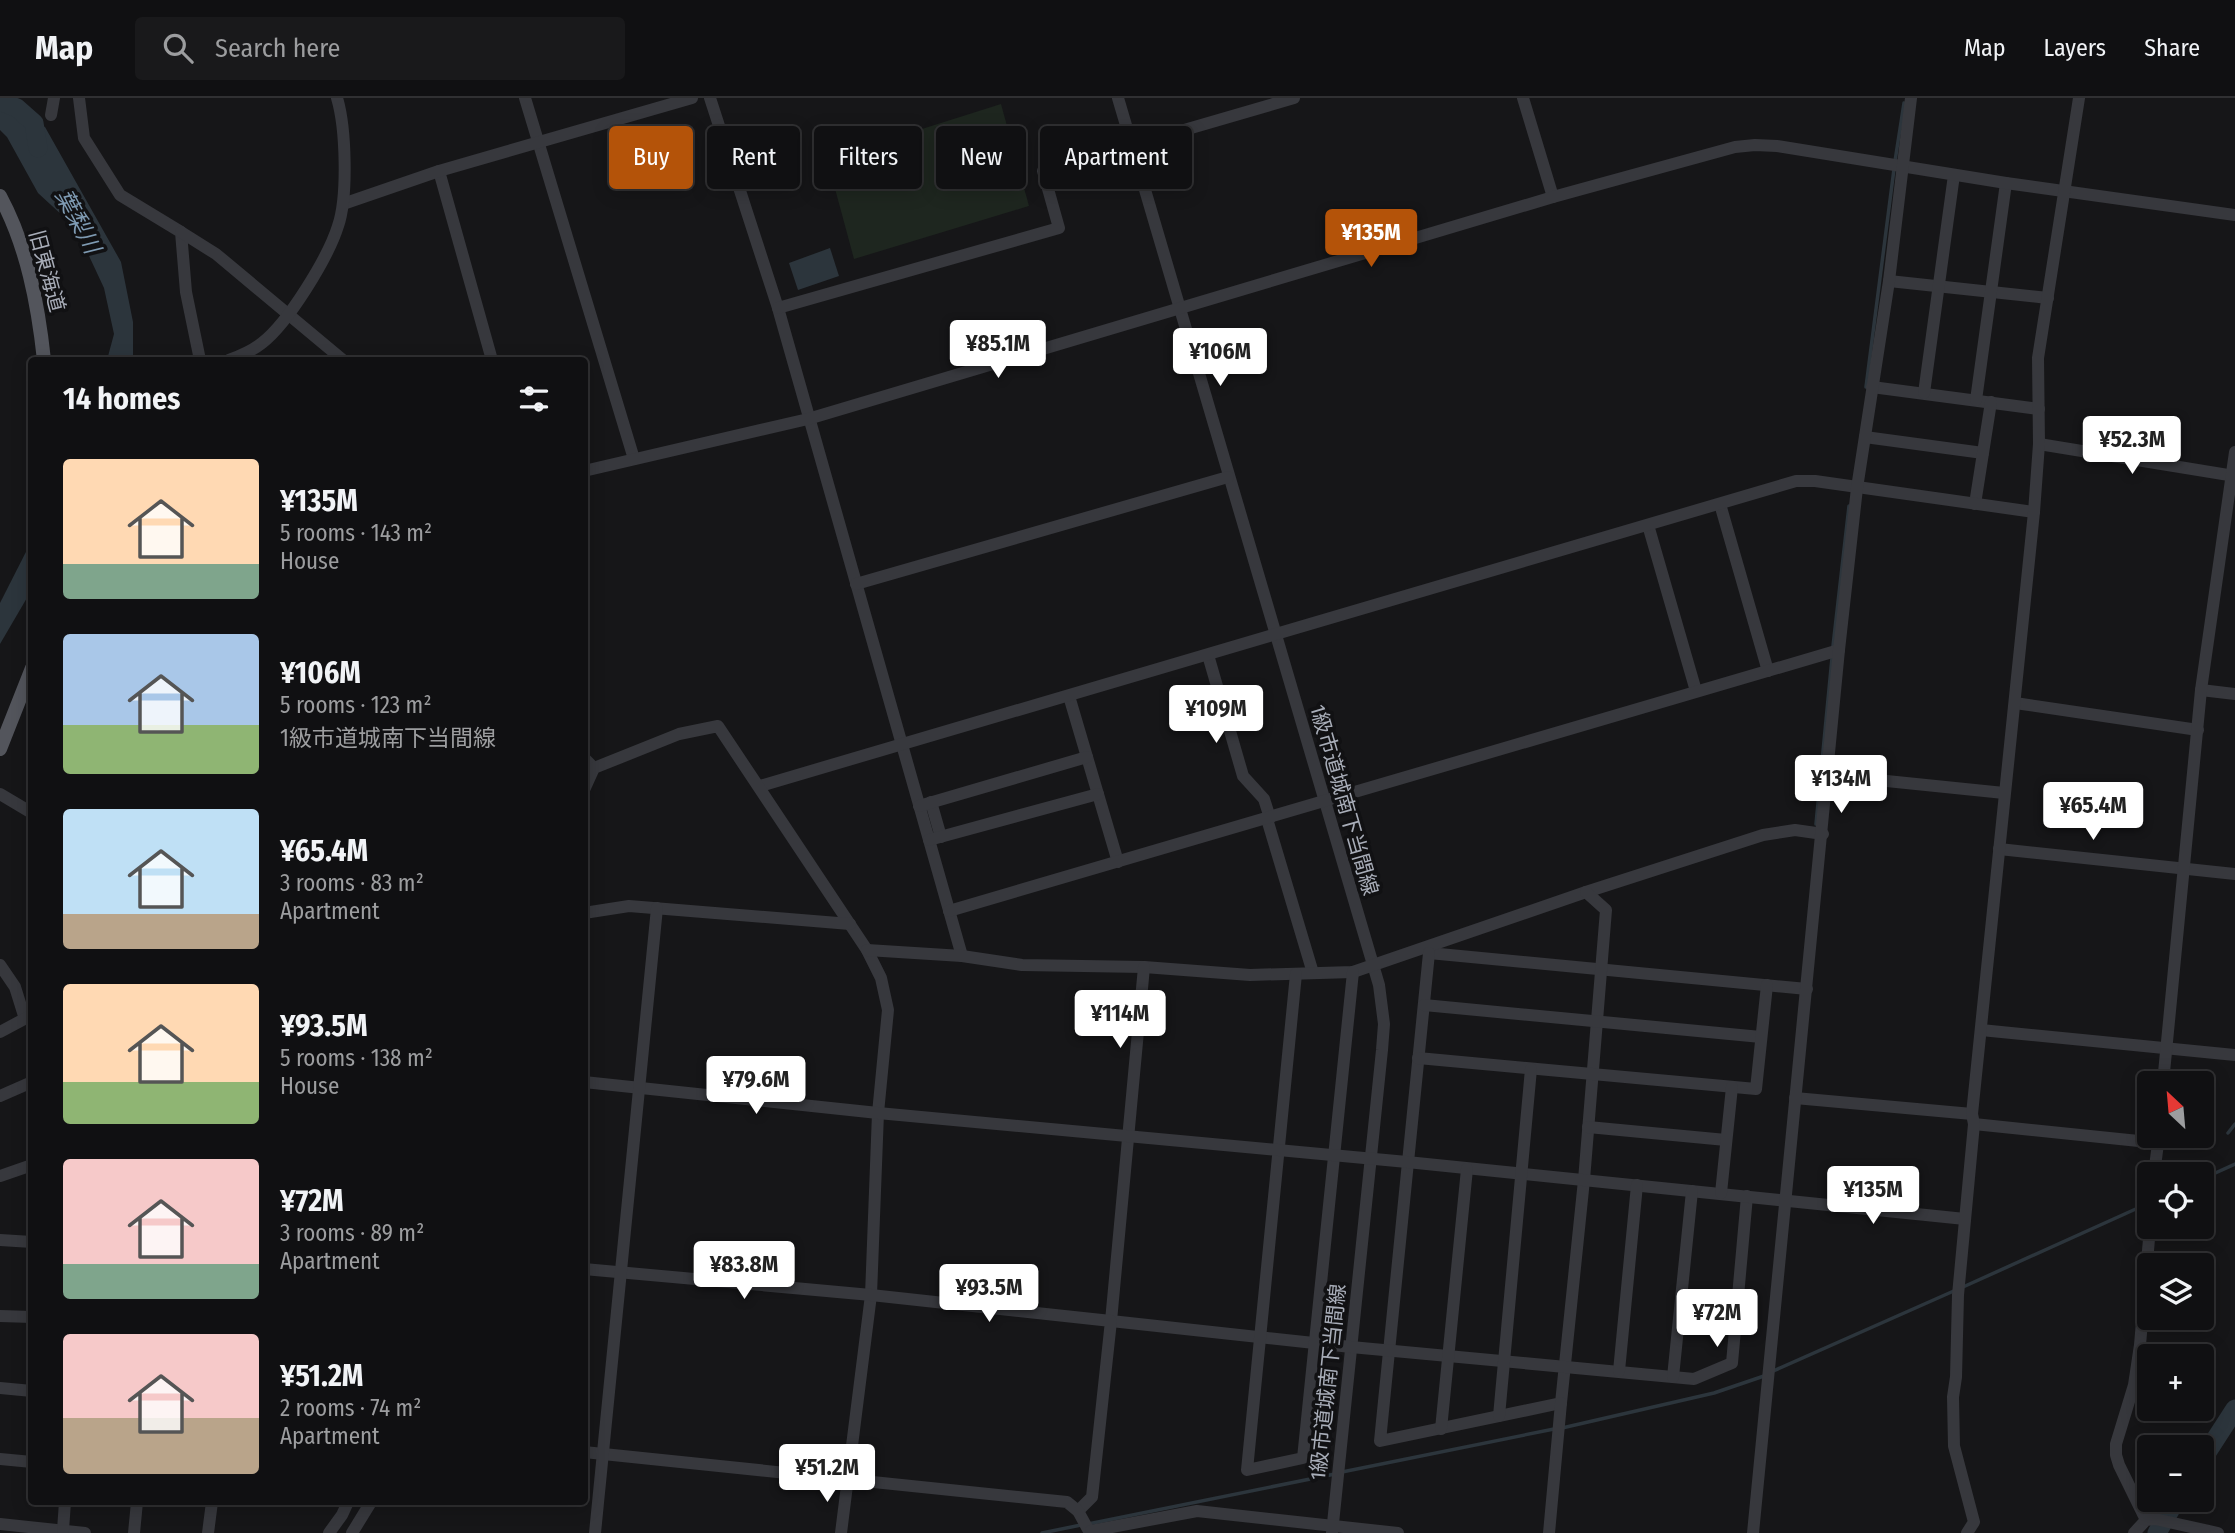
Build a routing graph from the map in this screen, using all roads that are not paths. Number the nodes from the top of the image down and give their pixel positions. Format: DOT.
graph roads {
  1 [pos="54,98"];
  2 [pos="79,98"];
  3 [pos="337,98"];
  4 [pos="525,98"];
  5 [pos="692,98"];
  6 [pos="710,98"];
  7 [pos="1118,98"];
  8 [pos="1294,98"];
  9 [pos="1523,98"];
  10 [pos="1911,98"];
  11 [pos="2079,98"];
  12 [pos="51,116"];
  13 [pos="1126,126"];
  14 [pos="1192,127"];
  15 [pos="539,142"];
  16 [pos="1902,167"];
  17 [pos="439,172"];
  18 [pos="1954,175"];
  19 [pos="2006,183"];
  20 [pos="1048,189"];
  21 [pos="1144,189"];
  22 [pos="2065,191"];
  23 [pos="0,195"];
  24 [pos="1553,197"];
  25 [pos="343,204"];
  26 [pos="2235,215"];
  27 [pos="181,232"];
  28 [pos="1889,281"];
  29 [pos="1939,286"];
  30 [pos="1991,293"];
  31 [pos="2048,298"];
  32 [pos="778,308"];
  33 [pos="1179,310"];
  34 [pos="287,315"];
  35 [pos="44,357"];
  36 [pos="199,357"];
  37 [pos="235,357"];
  38 [pos="339,357"];
  39 [pos="491,357"];
  40 [pos="1872,387"];
  41 [pos="1924,393"];
  42 [pos="1976,400"];
  43 [pos="1991,402"];
  44 [pos="2039,409"];
  45 [pos="808,419"];
  46 [pos="1865,437"];
  47 [pos="2039,444"];
  48 [pos="2235,452"];
  49 [pos="1983,453"];
  50 [pos="634,459"];
  51 [pos="588,470"];
  52 [pos="2233,475"];
  53 [pos="1228,477"];
  54 [pos="1852,487"];
  55 [pos="1720,504"];
  56 [pos="1975,504"];
  57 [pos="2034,512"];
  58 [pos="1648,525"];
  59 [pos="856,584"];
  60 [pos="1276,636"];
  61 [pos="1839,650"];
  62 [pos="1208,655"];
  63 [pos="1768,671"];
  64 [pos="28,678"];
  65 [pos="2200,690"];
  66 [pos="1696,691"];
  67 [pos="2235,694"];
  68 [pos="1069,696"];
  69 [pos="2015,703"];
  70 [pos="2198,730"];
  71 [pos="901,744"];
  72 [pos="0,749"];
  73 [pos="1087,757"];
  74 [pos="588,762"];
  75 [pos="594,768"];
  76 [pos="1828,775"];
  77 [pos="588,781"];
  78 [pos="760,786"];
  79 [pos="2004,793"];
  80 [pos="0,794"];
  81 [pos="1098,794"];
  82 [pos="1325,802"];
  83 [pos="925,804"];
  84 [pos="28,811"];
  85 [pos="1269,818"];
  86 [pos="1823,834"];
  87 [pos="935,839"];
  88 [pos="1999,849"];
  89 [pos="1118,862"];
  90 [pos="2185,868"];
  91 [pos="2235,874"];
  92 [pos="1586,892"];
  93 [pos="657,908"];
  94 [pos="949,911"];
  95 [pos="588,913"];
  96 [pos="850,924"];
  97 [pos="867,950"];
  98 [pos="1429,950"];
  99 [pos="962,956"];
  100 [pos="0,965"];
  101 [pos="1373,965"];
  102 [pos="1144,967"];
  103 [pos="1603,968"];
  104 [pos="1353,972"];
  105 [pos="1313,973"];
  106 [pos="1296,974"];
  107 [pos="1767,985"];
  108 [pos="1807,989"];
  109 [pos="1424,1005"];
  110 [pos="28,1017"];
  111 [pos="1598,1021"];
  112 [pos="1981,1030"];
  113 [pos="0,1032"];
  114 [pos="1761,1037"];
  115 [pos="2166,1047"];
  116 [pos="2235,1055"];
  117 [pos="1418,1058"];
  118 [pos="1531,1069"];
  119 [pos="2164,1071"];
  120 [pos="1593,1074"];
  121 [pos="588,1082"];
  122 [pos="28,1084"];
  123 [pos="639,1087"];
  124 [pos="1732,1087"];
  125 [pos="0,1096"];
  126 [pos="1795,1098"];
  127 [pos="878,1113"];
  128 [pos="1973,1119"];
  129 [pos="1588,1127"];
  130 [pos="1129,1135"];
  131 [pos="2137,1137"];
  132 [pos="1726,1140"];
  133 [pos="1279,1150"];
  134 [pos="1334,1155"];
  135 [pos="1370,1158"];
  136 [pos="1407,1162"];
  137 [pos="28,1166"];
  138 [pos="1467,1168"];
  139 [pos="1521,1174"];
  140 [pos="0,1176"];
  141 [pos="1584,1180"];
  142 [pos="1637,1185"];
  143 [pos="1692,1191"];
  144 [pos="1721,1193"];
  145 [pos="1747,1196"];
  146 [pos="1785,1200"];
  147 [pos="1965,1219"];
  148 [pos="2149,1239"];
  149 [pos="0,1240"];
  150 [pos="28,1242"];
  151 [pos="588,1269"];
  152 [pos="620,1273"];
  153 [pos="871,1295"];
  154 [pos="0,1316"];
  155 [pos="28,1317"];
  156 [pos="1111,1321"];
  157 [pos="1261,1338"];
  158 [pos="1315,1344"];
  159 [pos="1352,1348"];
  160 [pos="1388,1351"];
  161 [pos="1448,1357"];
  162 [pos="1504,1362"];
  163 [pos="1566,1368"];
  164 [pos="1619,1371"];
  165 [pos="1673,1377"];
  166 [pos="0,1388"];
  167 [pos="28,1391"];
  168 [pos="1562,1403"];
  169 [pos="1499,1416"];
  170 [pos="1441,1429"];
  171 [pos="588,1452"];
  172 [pos="603,1454"];
  173 [pos="0,1459"];
  174 [pos="28,1462"];
  175 [pos="846,1478"];
  176 [pos="65,1505"];
  177 [pos="138,1505"];
  178 [pos="212,1505"];
  179 [pos="347,1505"];
  180 [pos="369,1505"];
  181 [pos="1078,1511"];
  182 [pos="2151,1520"];
  183 [pos="0,1524"];
  184 [pos="63,1530"];
  185 [pos="1332,1530"];
  186 [pos="1091,1532"];
  187 [pos="85,1533"];
  188 [pos="134,1533"];
  189 [pos="208,1533"];
  190 [pos="329,1533"];
  191 [pos="352,1533"];
  192 [pos="595,1533"];
  193 [pos="841,1533"];
  194 [pos="1398,1533"];
  195 [pos="1549,1533"];
  196 [pos="1753,1533"];
  197 [pos="1966,1533"];
  198 [pos="2134,1533"];
  199 [pos="2218,1533"];
  1 -- 12 [label="street"];
  2 -- 27 [label="street"];
  3 -- 25 [label="street"];
  4 -- 15 [label="street"];
  5 -- 15 [label="street"];
  6 -- 32 [label="street"];
  7 -- 13 [label="street, 1級市道城南下当間線"];
  8 -- 14 [label="street"];
  9 -- 24 [label="street"];
  10 -- 16 [label="street"];
  11 -- 22 [label="street"];
  15 -- 17 [label="street"];
  15 -- 50 [label="street"];
  16 -- 18 [label="street"];
  16 -- 24 [label="street"];
  16 -- 28 [label="street"];
  17 -- 25 [label="street"];
  17 -- 39 [label="street"];
  18 -- 19 [label="street"];
  18 -- 29 [label="street"];
  19 -- 22 [label="street"];
  19 -- 30 [label="street"];
  20 -- 32 [label="street"];
  21 -- 33 [label="street, 1級市道城南下当間線"];
  22 -- 26 [label="street"];
  22 -- 31 [label="street"];
  23 -- 35 [label="main road, 旧東海道"];
  24 -- 33 [label="street"];
  25 -- 34 [label="street"];
  27 -- 34 [label="street"];
  27 -- 36 [label="street"];
  28 -- 29 [label="street"];
  28 -- 40 [label="street"];
  29 -- 30 [label="street"];
  29 -- 41 [label="street"];
  30 -- 31 [label="street"];
  30 -- 42 [label="street"];
  31 -- 44 [label="street"];
  32 -- 45 [label="street"];
  33 -- 45 [label="street"];
  33 -- 53 [label="street, 1級市道城南下当間線"];
  34 -- 37 [label="street"];
  34 -- 38 [label="street"];
  40 -- 41 [label="street"];
  40 -- 46 [label="street"];
  41 -- 42 [label="street"];
  42 -- 43 [label="street"];
  43 -- 44 [label="street"];
  43 -- 49 [label="street"];
  44 -- 47 [label="street"];
  45 -- 50 [label="street"];
  45 -- 59 [label="street"];
  46 -- 49 [label="street"];
  46 -- 54 [label="street"];
  47 -- 52 [label="street"];
  47 -- 57 [label="street"];
  48 -- 52 [label="street"];
  49 -- 56 [label="street"];
  50 -- 51 [label="street"];
  52 -- 65 [label="street"];
  53 -- 59 [label="street"];
  53 -- 60 [label="street, 1級市道城南下当間線"];
  54 -- 55 [label="street"];
  54 -- 56 [label="street"];
  54 -- 61 [label="street"];
  55 -- 58 [label="street"];
  55 -- 63 [label="street"];
  56 -- 57 [label="street"];
  57 -- 69 [label="street"];
  58 -- 60 [label="street"];
  58 -- 66 [label="street"];
  59 -- 71 [label="street"];
  60 -- 62 [label="street"];
  60 -- 82 [label="street, 1級市道城南下当間線"];
  61 -- 63 [label="street"];
  61 -- 76 [label="street"];
  62 -- 68 [label="street"];
  62 -- 85 [label="street"];
  63 -- 66 [label="street"];
  64 -- 72 [label="main road"];
  65 -- 67 [label="street"];
  65 -- 70 [label="street"];
  66 -- 82 [label="street"];
  68 -- 71 [label="street"];
  68 -- 73 [label="street"];
  69 -- 70 [label="street"];
  69 -- 79 [label="street"];
  70 -- 90 [label="street"];
  71 -- 78 [label="street"];
  71 -- 83 [label="street"];
  73 -- 81 [label="street"];
  73 -- 83 [label="street"];
  74 -- 75 [label="street"];
  75 -- 77 [label="street"];
  75 -- 78 [label="street"];
  76 -- 79 [label="street"];
  76 -- 86 [label="street"];
  78 -- 96 [label="street"];
  79 -- 88 [label="street"];
  80 -- 84 [label="street"];
  81 -- 87 [label="street"];
  81 -- 89 [label="street"];
  82 -- 85 [label="street"];
  82 -- 101 [label="street, 1級市道城南下当間線"];
  83 -- 87 [label="street"];
  85 -- 89 [label="street"];
  85 -- 105 [label="street"];
  86 -- 92 [label="street"];
  86 -- 108 [label="street"];
  87 -- 94 [label="street"];
  88 -- 90 [label="street"];
  88 -- 112 [label="street"];
  89 -- 94 [label="street"];
  90 -- 91 [label="street"];
  90 -- 115 [label="street"];
  92 -- 98 [label="street"];
  92 -- 103 [label="street"];
  93 -- 95 [label="street"];
  93 -- 96 [label="street"];
  93 -- 123 [label="street"];
  94 -- 99 [label="street"];
  96 -- 97 [label="street"];
  97 -- 99 [label="street"];
  97 -- 127 [label="street"];
  98 -- 101 [label="street"];
  98 -- 103 [label="street"];
  98 -- 109 [label="street"];
  99 -- 102 [label="street"];
  100 -- 110 [label="street"];
  101 -- 104 [label="street"];
  101 -- 135 [label="street, 1級市道城南下当間線"];
  102 -- 106 [label="street"];
  102 -- 130 [label="street"];
  103 -- 107 [label="street"];
  103 -- 111 [label="street"];
  104 -- 105 [label="street"];
  104 -- 134 [label="street"];
  105 -- 106 [label="street"];
  106 -- 133 [label="street"];
  107 -- 108 [label="street"];
  107 -- 114 [label="street"];
  108 -- 126 [label="street"];
  109 -- 111 [label="street"];
  109 -- 117 [label="street"];
  110 -- 113 [label="street"];
  111 -- 114 [label="street"];
  111 -- 120 [label="street"];
  112 -- 115 [label="street"];
  112 -- 128 [label="street"];
  114 -- 124 [label="street"];
  115 -- 116 [label="street"];
  115 -- 119 [label="street"];
  117 -- 118 [label="street"];
  117 -- 136 [label="street"];
  118 -- 120 [label="street"];
  118 -- 139 [label="street"];
  120 -- 124 [label="street"];
  120 -- 129 [label="street"];
  121 -- 123 [label="street"];
  122 -- 125 [label="street"];
  123 -- 127 [label="street"];
  123 -- 152 [label="street"];
  124 -- 132 [label="street"];
  126 -- 128 [label="street"];
  126 -- 146 [label="street"];
  127 -- 130 [label="street"];
  127 -- 153 [label="street"];
  128 -- 131 [label="street"];
  128 -- 147 [label="street"];
  129 -- 132 [label="street"];
  129 -- 141 [label="street"];
  130 -- 133 [label="street"];
  130 -- 156 [label="street"];
  132 -- 144 [label="street"];
  133 -- 134 [label="street"];
  133 -- 157 [label="street"];
  134 -- 135 [label="street"];
  134 -- 158 [label="street"];
  135 -- 136 [label="street"];
  135 -- 159 [label="street, 1級市道城南下当間線"];
  136 -- 138 [label="street"];
  136 -- 160 [label="street"];
  137 -- 140 [label="street"];
  138 -- 139 [label="street"];
  138 -- 161 [label="street"];
  139 -- 141 [label="street"];
  139 -- 162 [label="street"];
  141 -- 142 [label="street"];
  141 -- 163 [label="street"];
  142 -- 143 [label="street"];
  142 -- 164 [label="street"];
  143 -- 144 [label="street"];
  143 -- 165 [label="street"];
  144 -- 145 [label="street"];
  145 -- 146 [label="street"];
  145 -- 165 [label="street"];
  146 -- 147 [label="street"];
  146 -- 196 [label="street"];
  147 -- 197 [label="street"];
  148 -- 182 [label="street"];
  149 -- 150 [label="street"];
  151 -- 152 [label="street"];
  152 -- 153 [label="street"];
  152 -- 172 [label="street"];
  153 -- 156 [label="street"];
  153 -- 175 [label="street"];
  154 -- 155 [label="street"];
  156 -- 157 [label="street"];
  156 -- 181 [label="street"];
  157 -- 158 [label="street"];
  157 -- 158 [label="street"];
  158 -- 159 [label="street"];
  159 -- 160 [label="street"];
  159 -- 185 [label="street, 1級市道城南下当間線"];
  160 -- 161 [label="street"];
  160 -- 170 [label="street"];
  161 -- 162 [label="street"];
  161 -- 170 [label="street"];
  162 -- 163 [label="street"];
  162 -- 169 [label="street"];
  163 -- 164 [label="street"];
  163 -- 168 [label="street"];
  164 -- 165 [label="street"];
  166 -- 167 [label="street"];
  168 -- 169 [label="street"];
  168 -- 195 [label="street"];
  169 -- 170 [label="street"];
  171 -- 172 [label="street"];
  172 -- 175 [label="street"];
  172 -- 192 [label="street"];
  173 -- 174 [label="street"];
  175 -- 181 [label="street"];
  175 -- 193 [label="street"];
  176 -- 184 [label="street"];
  177 -- 188 [label="street"];
  178 -- 189 [label="street"];
  179 -- 190 [label="street"];
  180 -- 191 [label="street"];
  181 -- 186 [label="street"];
  182 -- 198 [label="street"];
  182 -- 199 [label="street"];
  183 -- 184 [label="street"];
  184 -- 187 [label="street"];
  185 -- 186 [label="street"];
  185 -- 194 [label="street"];
}
